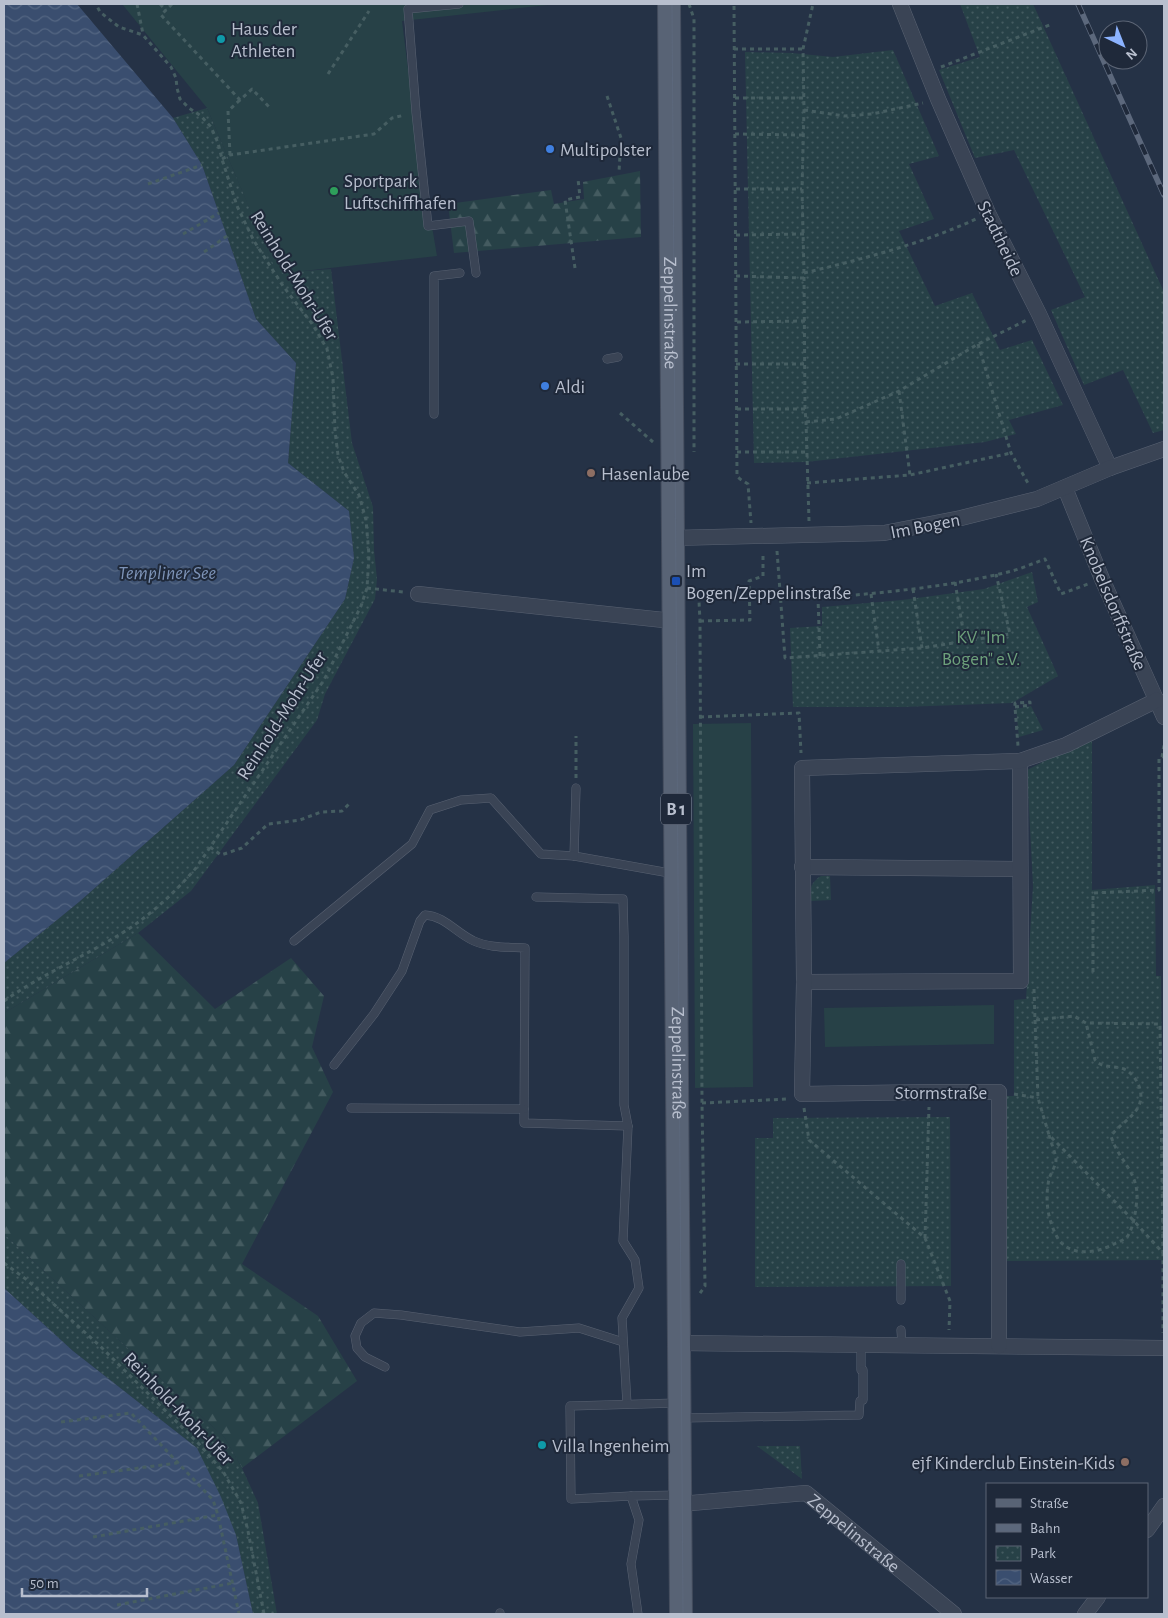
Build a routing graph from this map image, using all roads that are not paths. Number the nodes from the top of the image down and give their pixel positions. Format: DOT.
graph roads {
  1 [pos="458,4"];
  2 [pos="669,4"];
  3 [pos="900,4"];
  4 [pos="476,272"];
  5 [pos="460,273"];
  6 [pos="618,357"];
  7 [pos="607,359"];
  8 [pos="434,414"];
  9 [pos="1164,449"];
  10 [pos="1110,468"];
  11 [pos="1065,488"];
  12 [pos="673,538"];
  13 [pos="418,594"];
  14 [pos="673,621"];
  15 [pos="1157,700"];
  16 [pos="1164,717"];
  17 [pos="1020,761"];
  18 [pos="576,788"];
  19 [pos="574,856"];
  20 [pos="802,867"];
  21 [pos="1020,869"];
  22 [pos="676,874"];
  23 [pos="536,896"];
  24 [pos="294,941"];
  25 [pos="804,982"];
  26 [pos="334,1065"];
  27 [pos="351,1108"];
  28 [pos="524,1109"];
  29 [pos="628,1126"];
  30 [pos="901,1264"];
  31 [pos="901,1300"];
  32 [pos="902,1330"];
  33 [pos="623,1342"];
  34 [pos="679,1343"];
  35 [pos="902,1345"];
  36 [pos="861,1346"];
  37 [pos="999,1346"];
  38 [pos="1163,1348"];
  39 [pos="385,1367"];
  40 [pos="627,1404"];
  41 [pos="680,1410"];
  42 [pos="631,1496"];
  43 [pos="680,1499"];
  44 [pos="1164,1506"];
  45 [pos="1148,1529"];
  46 [pos="1097,1598"];
  47 [pos="638,1614"];
  48 [pos="681,1614"];
  49 [pos="954,1614"];
  50 [pos="1085,1614"];
  1 -- 4 [label="lane"];
  2 -- 12 [label="main road, Zeppelinstraße / B 1"];
  3 -- 10 [label="street, Stadtheide"];
  5 -- 8 [label="lane"];
  6 -- 7 [label="lane"];
  9 -- 10 [label="street, Im Bogen"];
  10 -- 11 [label="street, Im Bogen"];
  11 -- 12 [label="street, Im Bogen"];
  11 -- 15 [label="street, Knobelsdorffstraße"];
  12 -- 14 [label="main road, Zeppelinstraße / B 1"];
  13 -- 14 [label="street"];
  14 -- 22 [label="main road, Zeppelinstraße / B 1"];
  15 -- 16 [label="street, Knobelsdorffstraße"];
  15 -- 17 [label="street"];
  17 -- 20 [label="street"];
  17 -- 21 [label="street"];
  18 -- 19 [label="lane"];
  19 -- 22 [label="lane"];
  19 -- 24 [label="lane"];
  20 -- 21 [label="street"];
  20 -- 25 [label="street"];
  21 -- 25 [label="street"];
  22 -- 34 [label="main road, Zeppelinstraße / B 1"];
  23 -- 29 [label="lane"];
  25 -- 37 [label="street, Stormstraße"];
  26 -- 28 [label="lane"];
  27 -- 28 [label="lane"];
  28 -- 29 [label="lane"];
  29 -- 33 [label="lane"];
  30 -- 31 [label="lane"];
  32 -- 35 [label="lane"];
  33 -- 39 [label="lane"];
  33 -- 40 [label="lane"];
  34 -- 36 [label="street"];
  34 -- 41 [label="main road, Zeppelinstraße / B 1"];
  35 -- 36 [label="street"];
  35 -- 37 [label="street"];
  36 -- 41 [label="lane"];
  37 -- 38 [label="street"];
  40 -- 41 [label="lane"];
  40 -- 42 [label="lane"];
  41 -- 43 [label="main road, Zeppelinstraße / B 1"];
  42 -- 43 [label="lane"];
  42 -- 47 [label="lane"];
  43 -- 48 [label="main road, Zeppelinstraße / B 1"];
  43 -- 49 [label="street, Zeppelinstraße"];
  44 -- 45 [label="street"];
  46 -- 50 [label="street"];
}
